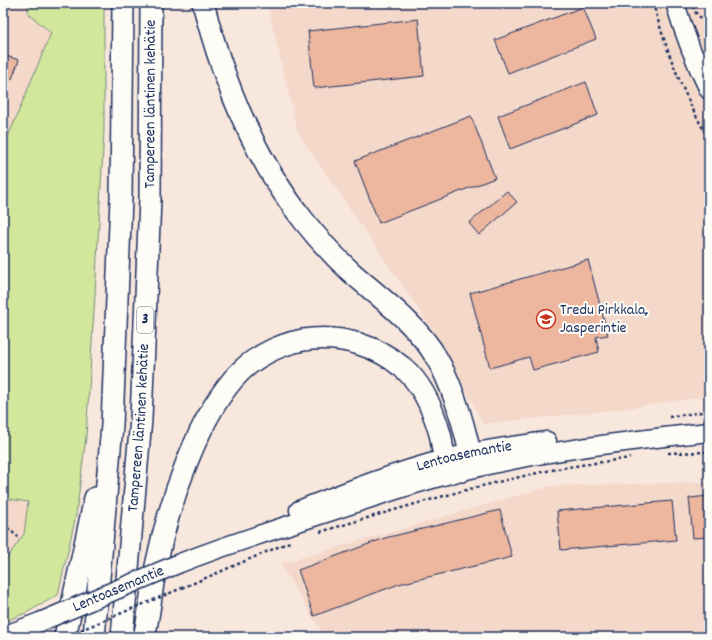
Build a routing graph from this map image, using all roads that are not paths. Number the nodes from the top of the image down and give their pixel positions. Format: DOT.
graph roads {
  1 [pos="123,3"];
  2 [pos="151,3"];
  3 [pos="203,3"];
  4 [pos="675,3"];
  5 [pos="702,59"];
  6 [pos="709,90"];
  7 [pos="709,420"];
  8 [pos="112,426"];
  9 [pos="709,432"];
  10 [pos="459,461"];
  11 [pos="3,636"];
  12 [pos="64,637"];
  13 [pos="94,637"];
  14 [pos="122,637"];
  15 [pos="144,637"];
  1 -- 8 [label="highway, Tampereen läntinen kehätie / 3"];
  2 -- 14 [label="highway, Tampereen läntinen kehätie / 3"];
  3 -- 10 [label="highway"];
  4 -- 5 [label="main road"];
  5 -- 6 [label="main road"];
  7 -- 10 [label="main road, Lentoasemantie"];
  8 -- 12 [label="highway"];
  8 -- 13 [label="highway, Tampereen läntinen kehätie / 3"];
  9 -- 10 [label="main road, Lentoasemantie"];
  10 -- 11 [label="main road, Lentoasemantie, bridge"];
  10 -- 15 [label="highway"];
}
